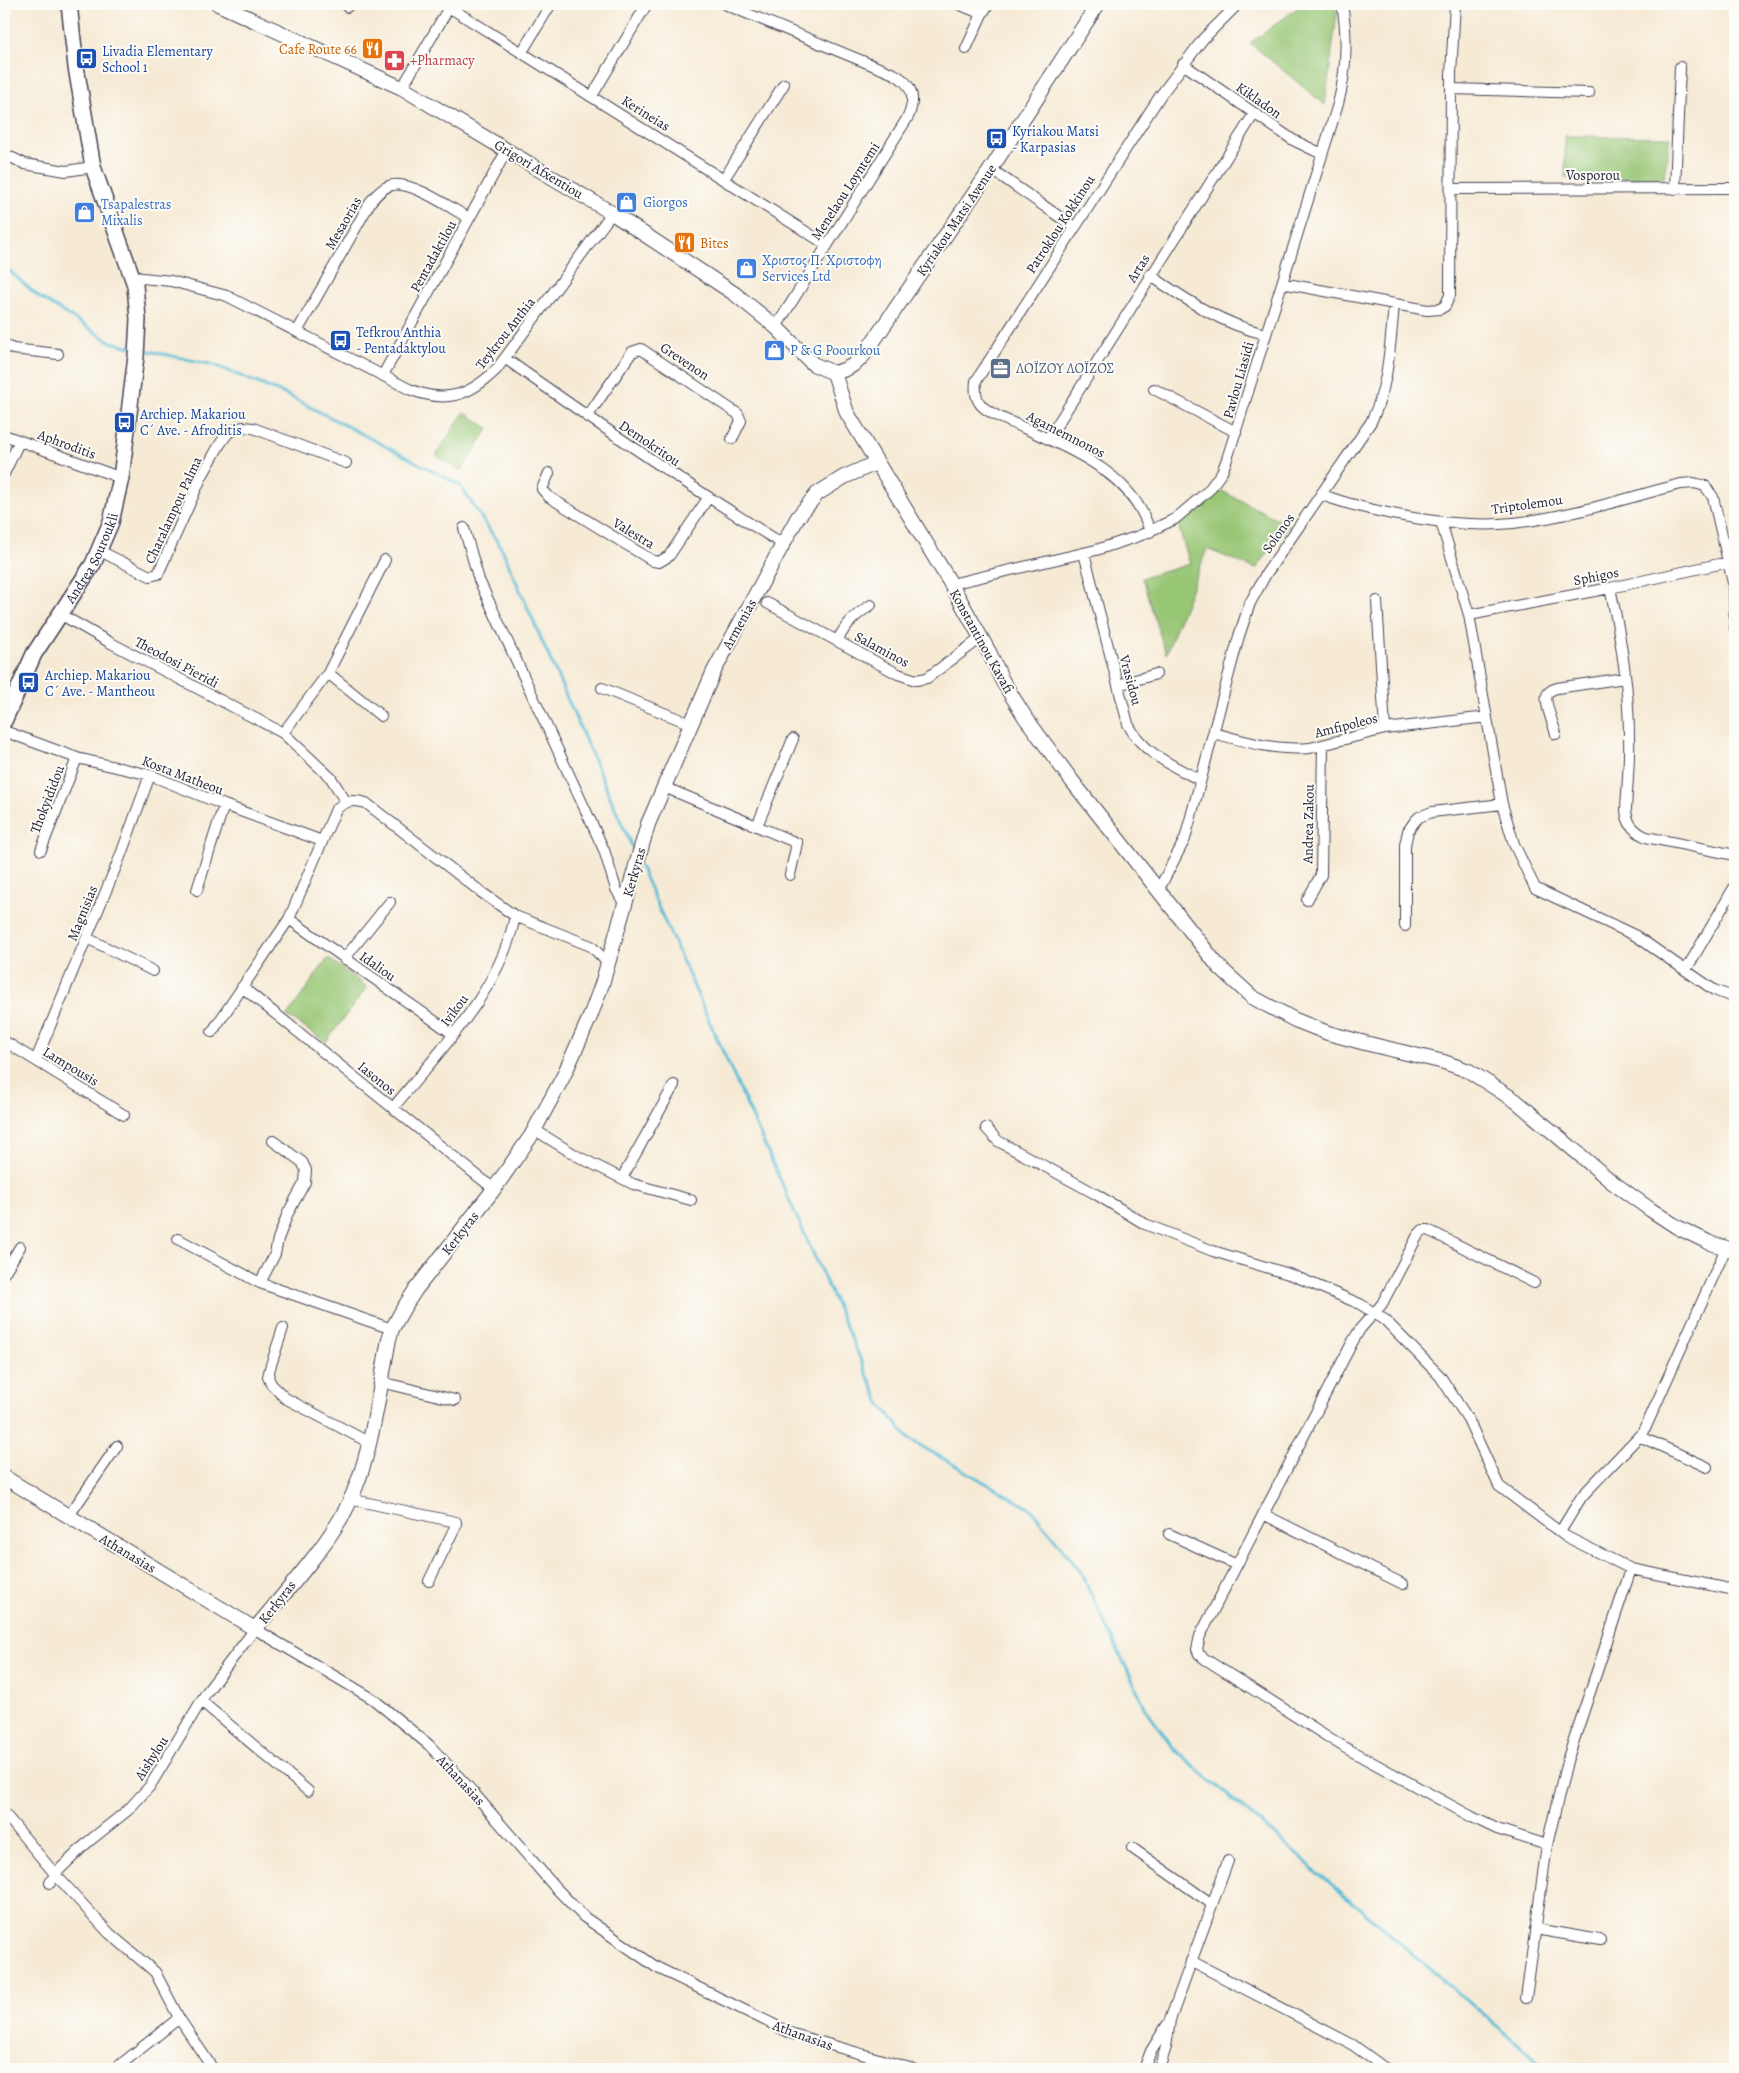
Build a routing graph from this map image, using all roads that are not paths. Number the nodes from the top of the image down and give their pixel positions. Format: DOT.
graph roads {
  1 [pos="68,4"];
  2 [pos="218,4"];
  3 [pos="551,4"];
  4 [pos="647,4"];
  5 [pos="724,4"];
  6 [pos="958,4"];
  7 [pos="989,4"];
  8 [pos="1098,4"];
  9 [pos="1238,4"];
  10 [pos="1342,4"];
  11 [pos="1455,4"];
  12 [pos="450,5"];
  13 [pos="982,14"];
  14 [pos="966,49"];
  15 [pos="522,52"];
  16 [pos="1183,64"];
  17 [pos="1680,67"];
  18 [pos="784,84"];
  19 [pos="402,88"];
  20 [pos="1451,89"];
  21 [pos="1589,93"];
  22 [pos="592,96"];
  23 [pos="1254,114"];
  24 [pos="507,150"];
  25 [pos="4,154"];
  26 [pos="1322,154"];
  27 [pos="93,167"];
  28 [pos="991,169"];
  29 [pos="724,179"];
  30 [pos="1735,188"];
  31 [pos="1675,189"];
  32 [pos="1451,190"];
  33 [pos="612,212"];
  34 [pos="469,218"];
  35 [pos="1074,227"];
  36 [pos="827,245"];
  37 [pos="1150,275"];
  38 [pos="133,277"];
  39 [pos="1282,283"];
  40 [pos="1394,305"];
  41 [pos="776,327"];
  42 [pos="298,330"];
  43 [pos="1265,334"];
  44 [pos="4,344"];
  45 [pos="58,354"];
  46 [pos="506,359"];
  47 [pos="834,373"];
  48 [pos="383,375"];
  49 [pos="1154,389"];
  50 [pos="976,396"];
  51 [pos="587,417"];
  52 [pos="1236,432"];
  53 [pos="4,435"];
  54 [pos="1048,438"];
  55 [pos="732,439"];
  56 [pos="19,442"];
  57 [pos="346,463"];
  58 [pos="876,463"];
  59 [pos="549,473"];
  60 [pos="4,474"];
  61 [pos="120,478"];
  62 [pos="1322,495"];
  63 [pos="708,498"];
  64 [pos="1441,522"];
  65 [pos="464,528"];
  66 [pos="1150,532"];
  67 [pos="782,544"];
  68 [pos="100,551"];
  69 [pos="1084,553"];
  70 [pos="385,560"];
  71 [pos="1728,562"];
  72 [pos="951,584"];
  73 [pos="1610,588"];
  74 [pos="1377,601"];
  75 [pos="767,603"];
  76 [pos="871,605"];
  77 [pos="60,614"];
  78 [pos="1469,615"];
  79 [pos="1735,628"];
  80 [pos="981,638"];
  81 [pos="838,641"];
  82 [pos="328,674"];
  83 [pos="1156,674"];
  84 [pos="1625,678"];
  85 [pos="1118,684"];
  86 [pos="602,688"];
  87 [pos="381,716"];
  88 [pos="1487,717"];
  89 [pos="4,721"];
  90 [pos="691,724"];
  91 [pos="1385,729"];
  92 [pos="4,731"];
  93 [pos="283,733"];
  94 [pos="1214,733"];
  95 [pos="1556,734"];
  96 [pos="793,739"];
  97 [pos="1323,745"];
  98 [pos="78,758"];
  99 [pos="150,775"];
  100 [pos="1200,780"];
  101 [pos="664,786"];
  102 [pos="346,802"];
  103 [pos="1502,804"];
  104 [pos="224,805"];
  105 [pos="648,824"];
  106 [pos="757,826"];
  107 [pos="322,841"];
  108 [pos="41,850"];
  109 [pos="1735,855"];
  110 [pos="790,875"];
  111 [pos="1735,886"];
  112 [pos="196,890"];
  113 [pos="1158,891"];
  114 [pos="626,900"];
  115 [pos="1307,900"];
  116 [pos="390,902"];
  117 [pos="515,916"];
  118 [pos="289,919"];
  119 [pos="1405,926"];
  120 [pos="87,938"];
  121 [pos="344,959"];
  122 [pos="607,962"];
  123 [pos="1686,970"];
  124 [pos="153,971"];
  125 [pos="242,987"];
  126 [pos="1735,998"];
  127 [pos="212,1032"];
  128 [pos="453,1034"];
  129 [pos="4,1041"];
  130 [pos="36,1060"];
  131 [pos="674,1085"];
  132 [pos="393,1108"];
  133 [pos="124,1114"];
  134 [pos="986,1128"];
  135 [pos="534,1130"];
  136 [pos="273,1141"];
  137 [pos="622,1178"];
  138 [pos="494,1189"];
  139 [pos="692,1200"];
  140 [pos="178,1239"];
  141 [pos="20,1247"];
  142 [pos="1731,1249"];
  143 [pos="4,1273"];
  144 [pos="260,1283"];
  145 [pos="1534,1283"];
  146 [pos="1375,1313"];
  147 [pos="283,1328"];
  148 [pos="392,1329"];
  149 [pos="381,1382"];
  150 [pos="455,1400"];
  151 [pos="1639,1436"];
  152 [pos="368,1442"];
  153 [pos="117,1446"];
  154 [pos="1706,1467"];
  155 [pos="4,1477"];
  156 [pos="350,1498"];
  157 [pos="1263,1514"];
  158 [pos="68,1517"];
  159 [pos="1560,1532"];
  160 [pos="1168,1534"];
  161 [pos="1237,1565"];
  162 [pos="1631,1569"];
  163 [pos="429,1581"];
  164 [pos="1403,1584"];
  165 [pos="1735,1590"];
  166 [pos="255,1629"];
  167 [pos="201,1701"];
  168 [pos="308,1791"];
  169 [pos="4,1812"];
  170 [pos="1548,1845"];
  171 [pos="1132,1848"];
  172 [pos="1228,1861"];
  173 [pos="52,1879"];
  174 [pos="1212,1904"];
  175 [pos="1535,1929"];
  176 [pos="1600,1940"];
  177 [pos="1191,1961"];
  178 [pos="1526,1998"];
  179 [pos="179,2018"];
  180 [pos="1170,2020"];
  181 [pos="115,2069"];
  182 [pos="213,2069"];
  183 [pos="913,2069"];
  184 [pos="1144,2069"];
  185 [pos="1159,2069"];
  186 [pos="1386,2069"];
  1 -- 27 [label="main road, Andrea Souroukli"];
  2 -- 19 [label="street, Grigori Afxentiou"];
  3 -- 15 [label="street"];
  4 -- 22 [label="street"];
  5 -- 36 [label="street, Menelaou Loyntemi"];
  6 -- 13 [label="street"];
  7 -- 13 [label="street"];
  8 -- 28 [label="street, Kyriakou Matsi Avenue"];
  9 -- 16 [label="street, Patroklou Kokkinou"];
  10 -- 26 [label="street, Pavlou Liasidi"];
  11 -- 20 [label="street"];
  12 -- 15 [label="street, Kerineias"];
  12 -- 19 [label="street"];
  13 -- 14 [label="street"];
  15 -- 22 [label="street, Kerineias"];
  16 -- 23 [label="street, Kikladon"];
  16 -- 35 [label="street, Patroklou Kokkinou"];
  17 -- 31 [label="street"];
  18 -- 29 [label="street"];
  19 -- 24 [label="street, Grigori Afxentiou"];
  20 -- 21 [label="street"];
  20 -- 32 [label="street"];
  22 -- 29 [label="street, Kerineias"];
  23 -- 26 [label="street, Kikladon"];
  23 -- 37 [label="street, Artas"];
  24 -- 33 [label="street, Grigori Afxentiou"];
  24 -- 34 [label="street, Pentadaktilou"];
  25 -- 27 [label="street"];
  26 -- 39 [label="street, Pavlou Liasidi"];
  27 -- 38 [label="main road, Andrea Souroukli"];
  28 -- 35 [label="street"];
  28 -- 47 [label="street, Kyriakou Matsi Avenue"];
  29 -- 36 [label="street, Kerineias"];
  30 -- 31 [label="street, Vosporou"];
  31 -- 32 [label="street, Vosporou"];
  32 -- 40 [label="street"];
  33 -- 41 [label="street, Grigori Afxentiou"];
  33 -- 46 [label="street, Teykrou Anthia"];
  34 -- 42 [label="street, Mesaorias"];
  34 -- 48 [label="street, Pentadaktilou"];
  35 -- 50 [label="street, Patroklou Kokkinou"];
  36 -- 41 [label="street, Menelaou Loyntemi"];
  37 -- 43 [label="street"];
  37 -- 54 [label="street, Artas"];
  38 -- 42 [label="street, Teykrou Anthia"];
  38 -- 61 [label="main road, Andrea Souroukli"];
  39 -- 40 [label="street"];
  39 -- 43 [label="street, Pavlou Liasidi"];
  40 -- 62 [label="street, Solonos"];
  41 -- 47 [label="street, Grigori Afxentiou"];
  42 -- 48 [label="street, Teykrou Anthia"];
  43 -- 52 [label="street, Pavlou Liasidi"];
  44 -- 45 [label="street"];
  46 -- 48 [label="street, Teykrou Anthia"];
  46 -- 51 [label="street, Demokritou"];
  47 -- 58 [label="street, Konstantinou Kavafi"];
  49 -- 52 [label="street"];
  50 -- 54 [label="street, Agamemnonos"];
  51 -- 55 [label="street, Grevenon"];
  51 -- 63 [label="street, Demokritou"];
  52 -- 66 [label="street, Pavlou Liasidi"];
  53 -- 56 [label="street, Aphroditis"];
  54 -- 66 [label="street, Agamemnonos"];
  56 -- 60 [label="street"];
  56 -- 61 [label="street, Aphroditis"];
  57 -- 68 [label="street, Charalampou Palma"];
  58 -- 67 [label="street, Armenias"];
  58 -- 72 [label="street, Konstantinou Kavafi"];
  59 -- 63 [label="street, Valestra"];
  61 -- 68 [label="main road, Andrea Souroukli"];
  62 -- 64 [label="street, Triptolemou"];
  62 -- 94 [label="street, Solonos"];
  63 -- 67 [label="street, Demokritou"];
  64 -- 71 [label="street, Triptolemou"];
  64 -- 78 [label="street"];
  65 -- 114 [label="street"];
  66 -- 69 [label="street, Pavlou Liasidi"];
  67 -- 90 [label="street, Armenias"];
  68 -- 77 [label="main road, Andrea Souroukli"];
  69 -- 72 [label="street, Pavlou Liasidi"];
  69 -- 85 [label="street, Vrasidou"];
  70 -- 82 [label="street"];
  71 -- 73 [label="street, Sphigos"];
  71 -- 79 [label="street"];
  72 -- 80 [label="street, Konstantinou Kavafi"];
  73 -- 78 [label="street, Sphigos"];
  73 -- 84 [label="street"];
  74 -- 91 [label="street"];
  75 -- 81 [label="street, Salaminos"];
  76 -- 81 [label="street"];
  77 -- 89 [label="main road, Andrea Souroukli"];
  77 -- 93 [label="street, Theodosi Pieridi"];
  78 -- 88 [label="street"];
  80 -- 81 [label="street, Salaminos"];
  80 -- 113 [label="street, Konstantinou Kavafi"];
  82 -- 87 [label="street"];
  82 -- 93 [label="street"];
  83 -- 85 [label="street"];
  84 -- 95 [label="street"];
  84 -- 109 [label="street"];
  85 -- 100 [label="street, Vrasidou"];
  86 -- 90 [label="street"];
  88 -- 91 [label="street, Amfipoleos"];
  88 -- 103 [label="street"];
  90 -- 101 [label="street, Armenias"];
  91 -- 97 [label="street, Amfipoleos"];
  92 -- 98 [label="street, Kosta Matheou"];
  93 -- 102 [label="street, Theodosi Pieridi"];
  94 -- 97 [label="street, Amfipoleos"];
  94 -- 100 [label="street, Solonos"];
  96 -- 106 [label="street"];
  97 -- 115 [label="street, Andrea Zakou"];
  98 -- 99 [label="street, Kosta Matheou"];
  98 -- 108 [label="street, Thokyididou"];
  99 -- 104 [label="street, Kosta Matheou"];
  99 -- 120 [label="street, Magnisias"];
  100 -- 113 [label="street, Solonos"];
  101 -- 105 [label="street, Armenias"];
  101 -- 106 [label="street"];
  102 -- 107 [label="street"];
  102 -- 117 [label="street"];
  103 -- 119 [label="street"];
  103 -- 123 [label="street"];
  104 -- 107 [label="street, Kosta Matheou"];
  104 -- 112 [label="street"];
  105 -- 114 [label="street, Kerkyras"];
  106 -- 110 [label="street"];
  107 -- 118 [label="street"];
  111 -- 123 [label="street"];
  113 -- 142 [label="street, Konstantinou Kavafi"];
  114 -- 122 [label="street, Kerkyras"];
  116 -- 121 [label="street"];
  117 -- 122 [label="street"];
  117 -- 128 [label="street, Ivikou"];
  118 -- 121 [label="street, Idaliou"];
  118 -- 125 [label="street"];
  120 -- 124 [label="street"];
  120 -- 130 [label="street, Magnisias"];
  121 -- 128 [label="street, Idaliou"];
  122 -- 135 [label="street, Kerkyras"];
  123 -- 126 [label="street"];
  125 -- 127 [label="street"];
  125 -- 132 [label="street, Iasonos"];
  128 -- 132 [label="street, Ivikou"];
  129 -- 130 [label="street, Lampousis"];
  130 -- 133 [label="street, Lampousis"];
  131 -- 137 [label="street"];
  132 -- 138 [label="street, Iasonos"];
  134 -- 146 [label="street"];
  135 -- 137 [label="street"];
  135 -- 138 [label="street, Kerkyras"];
  136 -- 144 [label="street"];
  137 -- 139 [label="street"];
  138 -- 148 [label="street, Kerkyras"];
  140 -- 144 [label="street"];
  141 -- 143 [label="street"];
  142 -- 151 [label="street"];
  144 -- 148 [label="street"];
  145 -- 146 [label="street"];
  146 -- 157 [label="street"];
  146 -- 159 [label="street"];
  147 -- 152 [label="street"];
  148 -- 149 [label="street, Kerkyras"];
  149 -- 150 [label="street"];
  149 -- 152 [label="street, Kerkyras"];
  151 -- 154 [label="street"];
  151 -- 159 [label="street"];
  152 -- 156 [label="street, Kerkyras"];
  153 -- 158 [label="street"];
  155 -- 158 [label="street, Athanasias"];
  156 -- 163 [label="street"];
  156 -- 166 [label="street, Kerkyras"];
  157 -- 161 [label="street"];
  157 -- 164 [label="street"];
  158 -- 166 [label="street, Athanasias"];
  159 -- 162 [label="street"];
  160 -- 161 [label="street"];
  161 -- 170 [label="street"];
  162 -- 165 [label="street"];
  162 -- 170 [label="street"];
  166 -- 167 [label="street, Aishylou"];
  166 -- 183 [label="street, Athanasias"];
  167 -- 168 [label="street"];
  167 -- 173 [label="street, Aishylou"];
  169 -- 173 [label="street"];
  170 -- 175 [label="street"];
  171 -- 174 [label="street"];
  172 -- 174 [label="street"];
  173 -- 179 [label="street"];
  174 -- 177 [label="street"];
  175 -- 176 [label="street"];
  175 -- 178 [label="street"];
  177 -- 180 [label="street"];
  177 -- 186 [label="street"];
  179 -- 181 [label="street"];
  179 -- 182 [label="street"];
  180 -- 184 [label="street"];
  180 -- 185 [label="street"];
}
